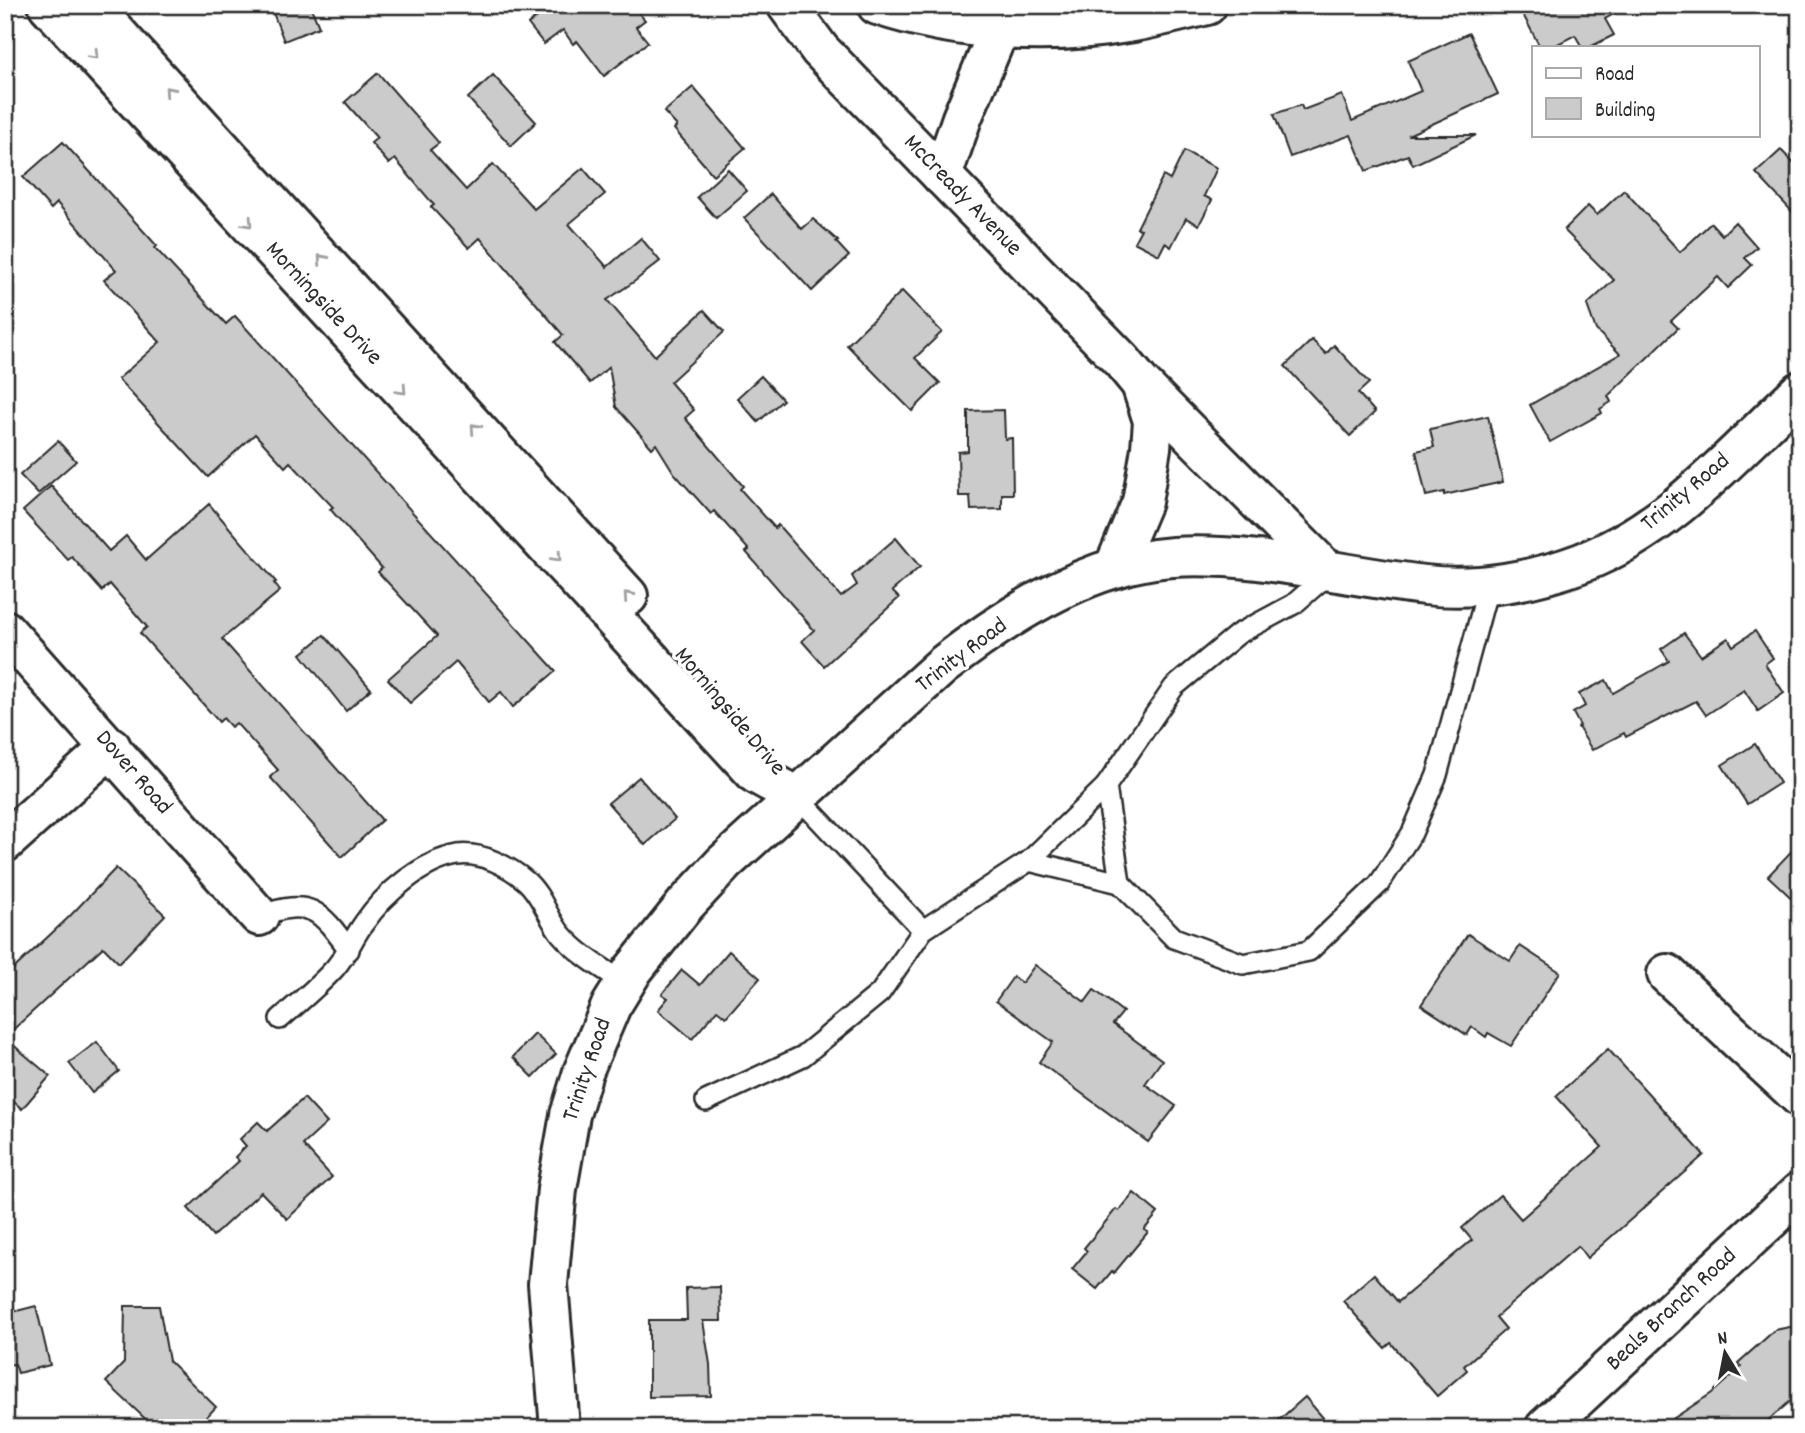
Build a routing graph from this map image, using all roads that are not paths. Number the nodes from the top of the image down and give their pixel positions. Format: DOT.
graph roads {
  1 [pos="48,5"];
  2 [pos="91,5"];
  3 [pos="787,5"];
  4 [pos="877,5"];
  5 [pos="1207,5"];
  6 [pos="999,30"];
  7 [pos="942,176"];
  8 [pos="1141,384"];
  9 [pos="1800,391"];
  10 [pos="1114,568"];
  11 [pos="1325,569"];
  12 [pos="1489,584"];
  13 [pos="5,630"];
  14 [pos="111,747"];
  15 [pos="1106,786"];
  16 [pos="799,797"];
  17 [pos="5,842"];
  18 [pos="1029,861"];
  19 [pos="1121,883"];
  20 [pos="259,916"];
  21 [pos="923,930"];
  22 [pos="349,950"];
  23 [pos="1667,974"];
  24 [pos="625,983"];
  25 [pos="280,1019"];
  26 [pos="1800,1097"];
  27 [pos="706,1101"];
  28 [pos="1800,1192"];
  29 [pos="560,1428"];
  30 [pos="1545,1428"];
  1 -- 16 [label="street, Morningside Drive, one-way"];
  16 -- 2 [label="street, Morningside Drive, one-way"];
  3 -- 7 [label="street, McCready Avenue"];
  4 -- 6 [label="street"];
  5 -- 6 [label="street"];
  6 -- 7 [label="street"];
  7 -- 8 [label="street, McCready Avenue"];
  8 -- 10 [label="street, McCready Avenue"];
  8 -- 11 [label="street, McCready Avenue"];
  9 -- 12 [label="street, Trinity Road"];
  10 -- 11 [label="street, Trinity Road"];
  10 -- 16 [label="street, Trinity Road"];
  11 -- 12 [label="street, Trinity Road"];
  11 -- 15 [label="lane"];
  12 -- 19 [label="lane"];
  13 -- 14 [label="street, Dover Road"];
  14 -- 17 [label="street"];
  14 -- 20 [label="street, Dover Road"];
  15 -- 18 [label="lane"];
  15 -- 19 [label="lane"];
  16 -- 21 [label="lane"];
  16 -- 24 [label="street, Trinity Road"];
  18 -- 19 [label="lane"];
  18 -- 21 [label="lane"];
  20 -- 22 [label="lane"];
  21 -- 27 [label="lane"];
  22 -- 24 [label="lane"];
  22 -- 25 [label="lane"];
  23 -- 26 [label="street"];
  24 -- 29 [label="street, Trinity Road"];
  28 -- 30 [label="street, Beals Branch Road"];
}
